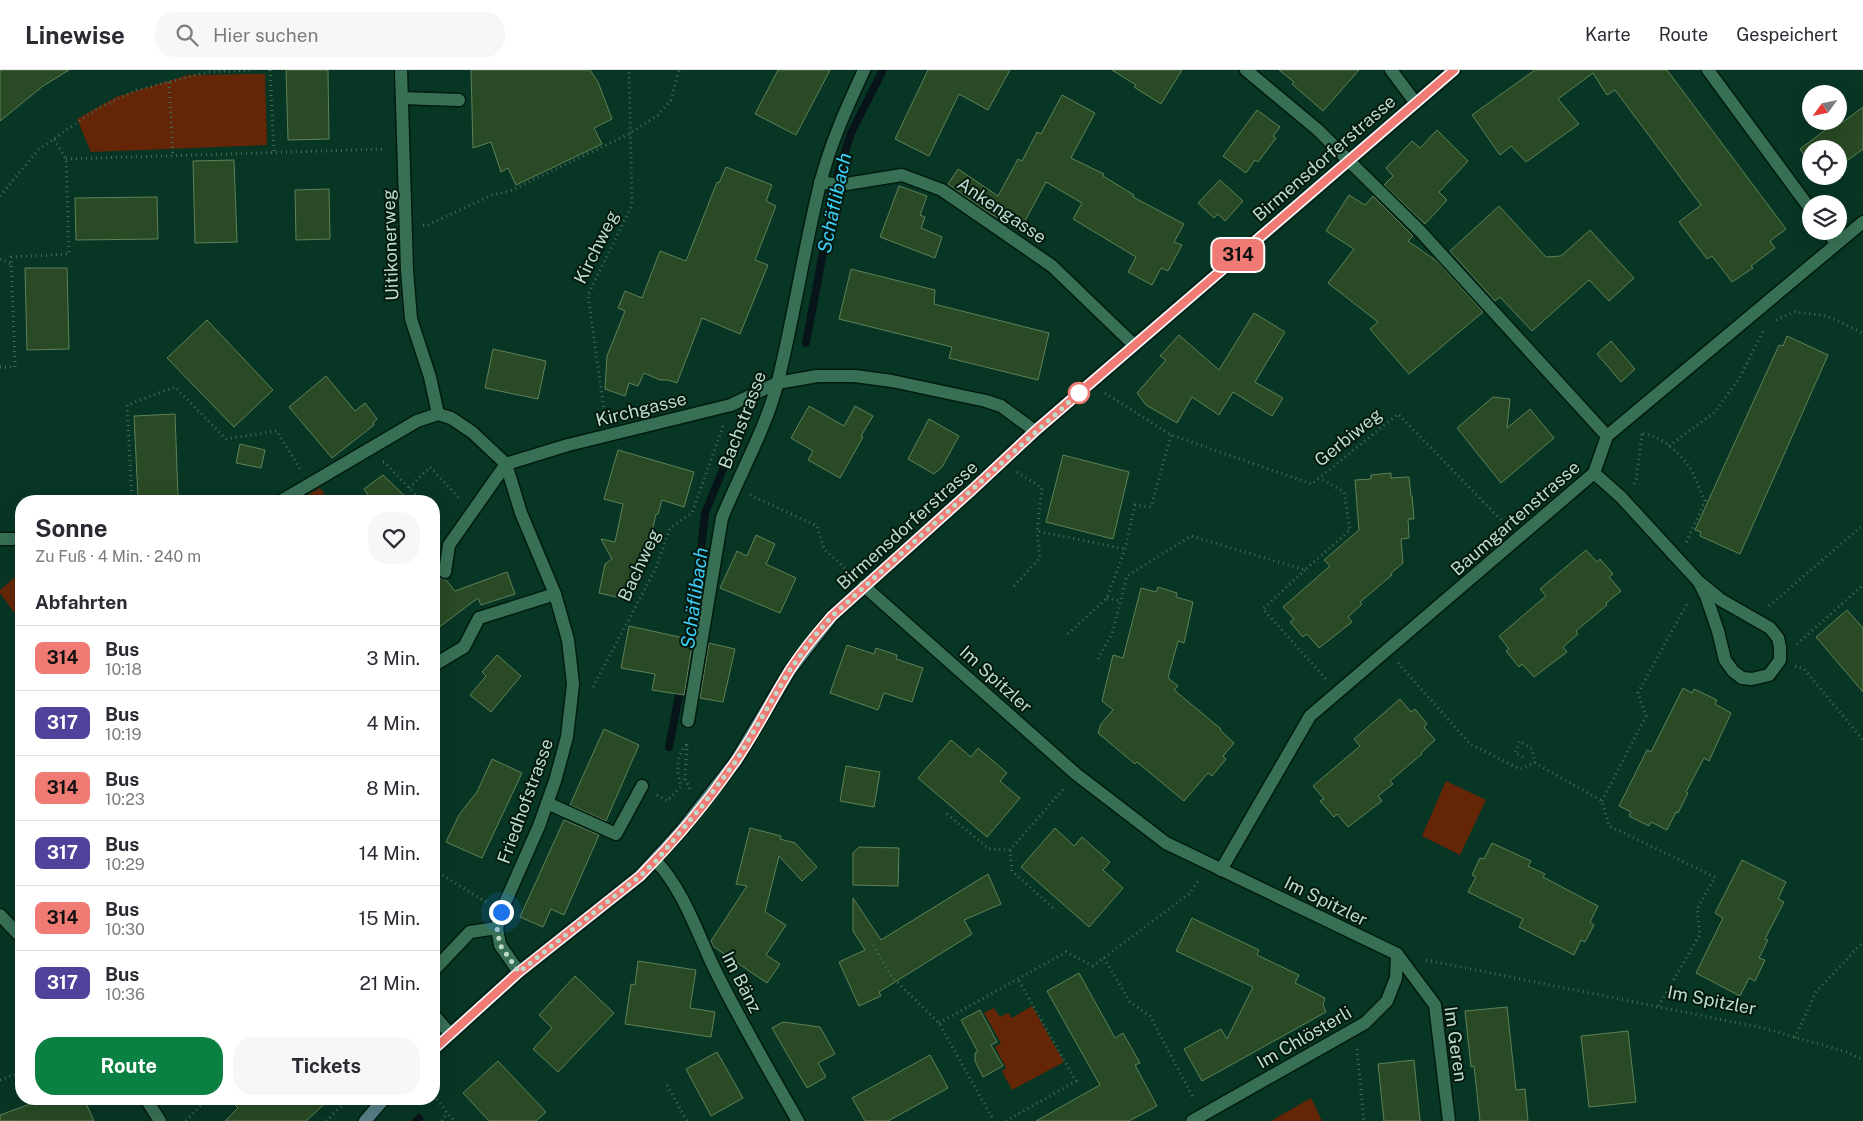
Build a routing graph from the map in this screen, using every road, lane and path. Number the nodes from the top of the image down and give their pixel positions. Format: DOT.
graph roads {
  1 [pos="254,70"];
  2 [pos="270,70"];
  3 [pos="401,70"];
  4 [pos="628,70"];
  5 [pos="679,70"];
  6 [pos="864,70"];
  7 [pos="1246,70"];
  8 [pos="1392,70"];
  9 [pos="1454,70"];
  10 [pos="1708,70"];
  11 [pos="170,82"];
  12 [pos="402,98"];
  13 [pos="460,100"];
  14 [pos="1415,102"];
  15 [pos="629,134"];
  16 [pos="54,139"];
  17 [pos="404,148"];
  18 [pos="274,152"];
  19 [pos="173,155"];
  20 [pos="66,159"];
  21 [pos="1348,160"];
  22 [pos="829,184"];
  23 [pos="0,196"];
  24 [pos="1802,198"];
  25 [pos="1863,222"];
  26 [pos="407,226"];
  27 [pos="1833,240"];
  28 [pos="1836,244"];
  29 [pos="0,259"];
  30 [pos="11,264"];
  31 [pos="1773,321"];
  32 [pos="1766,324"];
  33 [pos="1863,333"];
  34 [pos="1134,345"];
  35 [pos="0,367"];
  36 [pos="777,383"];
  37 [pos="1104,392"];
  38 [pos="731,405"];
  39 [pos="438,414"];
  40 [pos="1628,418"];
  41 [pos="1035,431"];
  42 [pos="1643,434"];
  43 [pos="608,435"];
  44 [pos="1171,435"];
  45 [pos="1608,436"];
  46 [pos="1669,446"];
  47 [pos="506,464"];
  48 [pos="376,466"];
  49 [pos="1017,472"];
  50 [pos="1594,473"];
  51 [pos="1320,478"];
  52 [pos="310,484"];
  53 [pos="409,488"];
  54 [pos="734,488"];
  55 [pos="337,491"];
  56 [pos="132,495"];
  57 [pos="291,495"];
  58 [pos="331,495"];
  59 [pos="416,495"];
  60 [pos="1621,497"];
  61 [pos="471,513"];
  62 [pos="1863,526"];
  63 [pos="1036,532"];
  64 [pos="1518,538"];
  65 [pos="0,539"];
  66 [pos="15,539"];
  67 [pos="1125,549"];
  68 [pos="1678,559"];
  69 [pos="847,570"];
  70 [pos="1305,570"];
  71 [pos="445,572"];
  72 [pos="1699,582"];
  73 [pos="1863,585"];
  74 [pos="864,586"];
  75 [pos="1014,586"];
  76 [pos="555,594"];
  77 [pos="1106,598"];
  78 [pos="1120,601"];
  79 [pos="1756,621"];
  80 [pos="1068,634"];
  81 [pos="1387,650"];
  82 [pos="1098,659"];
  83 [pos="1780,660"];
  84 [pos="440,661"];
  85 [pos="1338,692"];
  86 [pos="588,695"];
  87 [pos="688,721"];
  88 [pos="1863,740"];
  89 [pos="687,744"];
  90 [pos="1523,758"];
  91 [pos="1535,763"];
  92 [pos="1076,774"];
  93 [pos="642,786"];
  94 [pos="690,789"];
  95 [pos="1602,801"];
  96 [pos="547,803"];
  97 [pos="947,814"];
  98 [pos="1010,850"];
  99 [pos="656,861"];
  100 [pos="1208,865"];
  101 [pos="1221,870"];
  102 [pos="440,874"];
  103 [pos="1053,908"];
  104 [pos="501,912"];
  105 [pos="0,915"];
  106 [pos="497,928"];
  107 [pos="15,931"];
  108 [pos="1863,942"];
  109 [pos="874,945"];
  110 [pos="1397,954"];
  111 [pos="1104,958"];
  112 [pos="440,964"];
  113 [pos="519,972"];
  114 [pos="1018,979"];
  115 [pos="1658,1007"];
  116 [pos="440,1022"];
  117 [pos="939,1023"];
  118 [pos="1355,1029"];
  119 [pos="450,1034"];
  120 [pos="1795,1038"];
  121 [pos="440,1043"];
  122 [pos="1863,1060"];
  123 [pos="15,1074"];
  124 [pos="0,1080"];
  125 [pos="667,1085"];
  126 [pos="440,1103"];
  127 [pos="150,1105"];
  128 [pos="201,1105"];
  129 [pos="343,1105"];
  130 [pos="379,1105"];
  131 [pos="447,1113"];
  132 [pos="1197,1118"];
  133 [pos="160,1121"];
  134 [pos="186,1121"];
  135 [pos="326,1121"];
  136 [pos="364,1121"];
  137 [pos="442,1121"];
  138 [pos="455,1121"];
  139 [pos="687,1121"];
  140 [pos="798,1121"];
  141 [pos="994,1121"];
  142 [pos="1006,1121"];
  143 [pos="1364,1121"];
  144 [pos="1449,1121"];
  1 -- 11 [label="path"];
  2 -- 18 [label="path"];
  3 -- 12 [label="street, Uitikonerweg"];
  4 -- 15 [label="path, Kirchweg"];
  5 -- 15 [label="path"];
  6 -- 22 [label="street, Bachstrasse"];
  7 -- 21 [label="street"];
  8 -- 14 [label="street"];
  9 -- 14 [label="main road, Birmensdorferstrasse"];
  10 -- 24 [label="street"];
  11 -- 16 [label="path"];
  11 -- 19 [label="path"];
  12 -- 13 [label="street"];
  12 -- 17 [label="street, Uitikonerweg"];
  14 -- 21 [label="main road, Birmensdorferstrasse"];
  15 -- 26 [label="path"];
  15 -- 43 [label="path, Kirchweg"];
  16 -- 20 [label="path"];
  16 -- 23 [label="path"];
  17 -- 18 [label="path"];
  17 -- 26 [label="street, Uitikonerweg"];
  18 -- 19 [label="path"];
  19 -- 20 [label="path"];
  20 -- 30 [label="path"];
  21 -- 34 [label="main road, Birmensdorferstrasse"];
  21 -- 45 [label="street"];
  22 -- 34 [label="street, Ankengasse"];
  22 -- 36 [label="street, Bachstrasse"];
  25 -- 28 [label="street, Baumgartenstrasse"];
  26 -- 39 [label="street, Uitikonerweg"];
  27 -- 28 [label="street"];
  28 -- 40 [label="street, Baumgartenstrasse"];
  29 -- 30 [label="path"];
  30 -- 35 [label="path"];
  31 -- 33 [label="path"];
  32 -- 46 [label="path"];
  34 -- 41 [label="main road, Birmensdorferstrasse"];
  36 -- 38 [label="street, Kirchgasse"];
  36 -- 41 [label="street, Kirchgasse"];
  36 -- 54 [label="street, Bachstrasse"];
  37 -- 44 [label="path, Gerbiweg"];
  38 -- 43 [label="street, Kirchgasse"];
  38 -- 86 [label="path, Bachweg"];
  39 -- 47 [label="street"];
  39 -- 52 [label="street"];
  40 -- 42 [label="path"];
  40 -- 45 [label="street, Baumgartenstrasse"];
  41 -- 74 [label="main road, Birmensdorferstrasse"];
  42 -- 46 [label="path"];
  42 -- 60 [label="path"];
  43 -- 47 [label="street, Kirchgasse"];
  44 -- 51 [label="path, Gerbiweg"];
  44 -- 67 [label="path"];
  45 -- 50 [label="street, Baumgartenstrasse"];
  46 -- 68 [label="path"];
  47 -- 61 [label="street"];
  47 -- 76 [label="street, Friedhofstrasse"];
  48 -- 53 [label="path"];
  49 -- 63 [label="path"];
  50 -- 60 [label="street"];
  50 -- 64 [label="street, Baumgartenstrasse"];
  51 -- 64 [label="path, Gerbiweg"];
  51 -- 70 [label="path"];
  52 -- 56 [label="path"];
  52 -- 57 [label="street"];
  53 -- 59 [label="path"];
  53 -- 61 [label="path"];
  54 -- 69 [label="path"];
  54 -- 87 [label="street, Bachstrasse"];
  55 -- 58 [label="path"];
  60 -- 68 [label="street"];
  61 -- 71 [label="street"];
  62 -- 79 [label="path"];
  63 -- 67 [label="path"];
  63 -- 75 [label="path"];
  64 -- 81 [label="street, Baumgartenstrasse"];
  65 -- 66 [label="street"];
  67 -- 77 [label="path"];
  68 -- 72 [label="street"];
  70 -- 78 [label="path"];
  70 -- 85 [label="path"];
  72 -- 79 [label="street"];
  72 -- 83 [label="street"];
  72 -- 95 [label="path"];
  73 -- 83 [label="path"];
  74 -- 92 [label="street, Im Spitzler"];
  74 -- 99 [label="main road, Birmensdorferstrasse"];
  76 -- 84 [label="street"];
  76 -- 96 [label="street, Friedhofstrasse"];
  77 -- 78 [label="path"];
  77 -- 80 [label="path"];
  78 -- 82 [label="path"];
  79 -- 83 [label="street"];
  81 -- 85 [label="street, Baumgartenstrasse"];
  81 -- 91 [label="path"];
  83 -- 88 [label="path"];
  85 -- 101 [label="street, Baumgartenstrasse"];
  87 -- 89 [label="path"];
  89 -- 93 [label="path"];
  89 -- 94 [label="path"];
  90 -- 91 [label="path"];
  91 -- 95 [label="path"];
  92 -- 98 [label="path"];
  92 -- 100 [label="street, Im Spitzler"];
  93 -- 96 [label="street"];
  95 -- 115 [label="path"];
  96 -- 104 [label="street, Friedhofstrasse"];
  97 -- 98 [label="path"];
  98 -- 103 [label="path"];
  99 -- 113 [label="main road, Birmensdorferstrasse"];
  99 -- 140 [label="street, Im Bänz"];
  100 -- 101 [label="street, Im Spitzler"];
  100 -- 111 [label="path"];
  101 -- 110 [label="street, Im Spitzler"];
  102 -- 104 [label="path"];
  104 -- 106 [label="street, Friedhofstrasse"];
  105 -- 107 [label="street"];
  106 -- 112 [label="street"];
  106 -- 113 [label="street"];
  108 -- 120 [label="path"];
  109 -- 117 [label="path"];
  110 -- 115 [label="path, Im Spitzler"];
  110 -- 118 [label="street, Im Chlösterli"];
  110 -- 144 [label="street, Im Geren"];
  111 -- 114 [label="path"];
  111 -- 132 [label="path"];
  113 -- 119 [label="main road, Birmensdorferstrasse"];
  114 -- 117 [label="path"];
  114 -- 142 [label="path"];
  115 -- 120 [label="path, Im Spitzler"];
  116 -- 119 [label="street"];
  117 -- 141 [label="path"];
  118 -- 132 [label="street, Im Chlösterli"];
  118 -- 143 [label="path"];
  119 -- 121 [label="main road, Birmensdorferstrasse"];
  120 -- 122 [label="path, Im Spitzler"];
  123 -- 124 [label="path"];
  125 -- 139 [label="path"];
  126 -- 131 [label="path"];
  127 -- 133 [label="street"];
  128 -- 134 [label="path"];
  129 -- 135 [label="path"];
  130 -- 136 [label="main road"];
  131 -- 137 [label="path"];
  131 -- 138 [label="path"];
}
